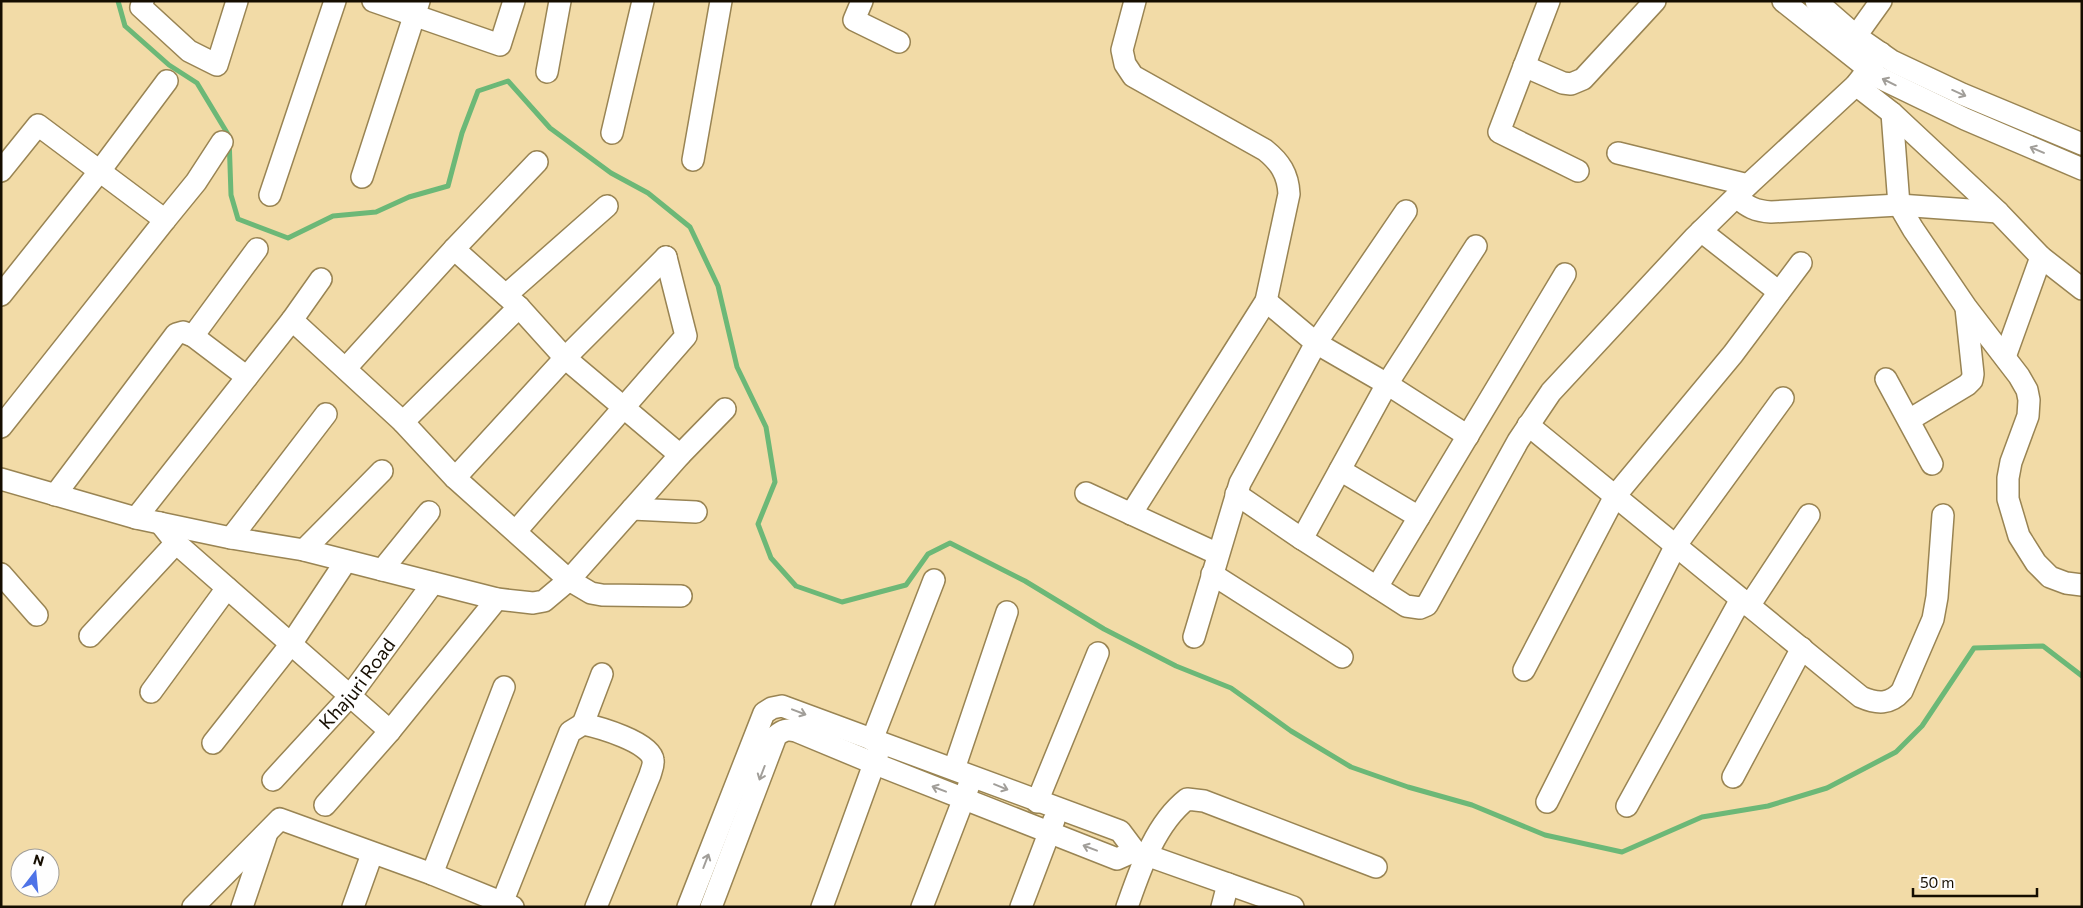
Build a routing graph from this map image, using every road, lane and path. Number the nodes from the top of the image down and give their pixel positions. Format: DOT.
graph roads {
  1 [pos="143,1"];
  2 [pos="237,1"];
  3 [pos="335,1"];
  4 [pos="373,1"];
  5 [pos="514,1"];
  6 [pos="560,1"];
  7 [pos="643,1"];
  8 [pos="721,1"];
  9 [pos="862,1"];
  10 [pos="1134,1"];
  11 [pos="1549,1"];
  12 [pos="1655,1"];
  13 [pos="1783,1"];
  14 [pos="1816,1"];
  15 [pos="1882,1"];
  16 [pos="416,8"];
  17 [pos="900,42"];
  18 [pos="1850,44"];
  19 [pos="1524,66"];
  20 [pos="1868,69"];
  21 [pos="546,72"];
  22 [pos="167,81"];
  23 [pos="1892,113"];
  24 [pos="612,133"];
  25 [pos="222,142"];
  26 [pos="2082,144"];
  27 [pos="1618,153"];
  28 [pos="694,160"];
  29 [pos="537,162"];
  30 [pos="2082,169"];
  31 [pos="1,171"];
  32 [pos="1578,171"];
  33 [pos="99,172"];
  34 [pos="362,177"];
  35 [pos="1742,191"];
  36 [pos="270,195"];
  37 [pos="1900,205"];
  38 [pos="607,206"];
  39 [pos="1406,211"];
  40 [pos="1998,212"];
  41 [pos="165,220"];
  42 [pos="1701,231"];
  43 [pos="1476,246"];
  44 [pos="454,248"];
  45 [pos="257,249"];
  46 [pos="2041,257"];
  47 [pos="1801,263"];
  48 [pos="1564,274"];
  49 [pos="321,279"];
  50 [pos="2082,289"];
  51 [pos="1779,292"];
  52 [pos="1,295"];
  53 [pos="513,301"];
  54 [pos="1266,301"];
  55 [pos="1966,307"];
  56 [pos="292,320"];
  57 [pos="193,336"];
  58 [pos="1316,343"];
  59 [pos="2005,357"];
  60 [pos="565,358"];
  61 [pos="346,368"];
  62 [pos="247,377"];
  63 [pos="1886,379"];
  64 [pos="1387,384"];
  65 [pos="1783,398"];
  66 [pos="624,407"];
  67 [pos="725,409"];
  68 [pos="326,414"];
  69 [pos="1909,420"];
  70 [pos="403,422"];
  71 [pos="1528,425"];
  72 [pos="1,427"];
  73 [pos="1468,436"];
  74 [pos="680,455"];
  75 [pos="1932,464"];
  76 [pos="1340,470"];
  77 [pos="382,471"];
  78 [pos="455,478"];
  79 [pos="1,480"];
  80 [pos="1086,493"];
  81 [pos="1236,494"];
  82 [pos="55,495"];
  83 [pos="1615,496"];
  84 [pos="632,509"];
  85 [pos="429,512"];
  86 [pos="696,512"];
  87 [pos="1130,514"];
  88 [pos="1808,515"];
  89 [pos="1943,515"];
  90 [pos="1419,517"];
  91 [pos="136,518"];
  92 [pos="160,523"];
  93 [pos="516,530"];
  94 [pos="231,538"];
  95 [pos="1302,539"];
  96 [pos="176,543"];
  97 [pos="1676,545"];
  98 [pos="304,550"];
  99 [pos="346,561"];
  100 [pos="1215,564"];
  101 [pos="382,570"];
  102 [pos="1,574"];
  103 [pos="569,580"];
  104 [pos="934,580"];
  105 [pos="433,583"];
  106 [pos="2082,585"];
  107 [pos="1377,587"];
  108 [pos="227,588"];
  109 [pos="681,596"];
  110 [pos="497,599"];
  111 [pos="1745,602"];
  112 [pos="1007,612"];
  113 [pos="37,615"];
  114 [pos="90,636"];
  115 [pos="1194,637"];
  116 [pos="291,644"];
  117 [pos="1802,648"];
  118 [pos="1098,653"];
  119 [pos="1342,657"];
  120 [pos="1524,670"];
  121 [pos="602,674"];
  122 [pos="504,687"];
  123 [pos="151,692"];
  124 [pos="350,696"];
  125 [pos="772,708"];
  126 [pos="582,724"];
  127 [pos="390,731"];
  128 [pos="781,731"];
  129 [pos="877,741"];
  130 [pos="213,743"];
  131 [pos="873,763"];
  132 [pos="963,772"];
  133 [pos="1733,777"];
  134 [pos="273,780"];
  135 [pos="964,798"];
  136 [pos="1037,802"];
  137 [pos="1547,802"];
  138 [pos="325,805"];
  139 [pos="1627,806"];
  140 [pos="1058,810"];
  141 [pos="268,832"];
  142 [pos="1049,833"];
  143 [pos="1140,852"];
  144 [pos="372,854"];
  145 [pos="1376,868"];
  146 [pos="432,874"];
  147 [pos="1228,884"];
  148 [pos="473,900"];
  149 [pos="508,905"];
  150 [pos="193,907"];
  151 [pos="242,907"];
  152 [pos="353,907"];
  153 [pos="596,907"];
  154 [pos="688,907"];
  155 [pos="711,907"];
  156 [pos="822,907"];
  157 [pos="922,907"];
  158 [pos="1021,907"];
  159 [pos="1127,907"];
  160 [pos="1222,907"];
  161 [pos="1293,907"];
  1 -- 2 [label="street"];
  3 -- 36 [label="street"];
  4 -- 16 [label="street"];
  5 -- 16 [label="street"];
  6 -- 21 [label="street"];
  7 -- 24 [label="street"];
  8 -- 28 [label="street"];
  9 -- 17 [label="street"];
  10 -- 54 [label="street"];
  11 -- 19 [label="street"];
  12 -- 19 [label="street"];
  13 -- 18 [label="street"];
  14 -- 18 [label="street"];
  15 -- 18 [label="street"];
  16 -- 34 [label="street"];
  18 -- 20 [label="street"];
  19 -- 32 [label="street"];
  20 -- 23 [label="street"];
  20 -- 26 [label="street, one-way"];
  30 -- 20 [label="street, one-way"];
  20 -- 35 [label="street"];
  22 -- 33 [label="street"];
  23 -- 37 [label="street"];
  23 -- 40 [label="street"];
  25 -- 41 [label="street"];
  27 -- 35 [label="street"];
  29 -- 44 [label="street"];
  31 -- 33 [label="street"];
  33 -- 41 [label="street"];
  33 -- 52 [label="street"];
  35 -- 37 [label="street"];
  35 -- 42 [label="street"];
  37 -- 40 [label="street"];
  37 -- 55 [label="street"];
  38 -- 53 [label="street"];
  39 -- 58 [label="street"];
  40 -- 46 [label="street"];
  41 -- 72 [label="street"];
  42 -- 51 [label="street"];
  42 -- 71 [label="street"];
  43 -- 64 [label="street"];
  44 -- 53 [label="street"];
  44 -- 61 [label="street"];
  45 -- 57 [label="street"];
  46 -- 50 [label="street"];
  46 -- 59 [label="street"];
  47 -- 51 [label="street"];
  48 -- 73 [label="street"];
  49 -- 56 [label="street"];
  51 -- 83 [label="street"];
  53 -- 60 [label="street"];
  53 -- 70 [label="street"];
  54 -- 58 [label="street"];
  54 -- 87 [label="street"];
  55 -- 59 [label="street"];
  55 -- 69 [label="street"];
  56 -- 61 [label="street"];
  56 -- 62 [label="street"];
  57 -- 62 [label="street"];
  57 -- 82 [label="street"];
  58 -- 64 [label="street"];
  58 -- 81 [label="street"];
  59 -- 106 [label="street"];
  60 -- 66 [label="street"];
  60 -- 66 [label="street"];
  60 -- 78 [label="street"];
  61 -- 70 [label="street"];
  62 -- 91 [label="street"];
  63 -- 69 [label="street"];
  64 -- 73 [label="street"];
  64 -- 76 [label="street"];
  65 -- 97 [label="street"];
  66 -- 74 [label="street"];
  66 -- 93 [label="street"];
  67 -- 74 [label="street"];
  68 -- 94 [label="street"];
  69 -- 75 [label="street"];
  70 -- 78 [label="street"];
  71 -- 83 [label="street"];
  71 -- 107 [label="street"];
  73 -- 90 [label="street"];
  74 -- 84 [label="street"];
  76 -- 90 [label="street"];
  76 -- 95 [label="street"];
  77 -- 98 [label="street"];
  78 -- 93 [label="street"];
  79 -- 82 [label="street"];
  80 -- 87 [label="street"];
  81 -- 95 [label="street"];
  81 -- 100 [label="street"];
  82 -- 91 [label="street"];
  83 -- 97 [label="street"];
  83 -- 120 [label="street"];
  84 -- 86 [label="street"];
  84 -- 103 [label="street"];
  85 -- 101 [label="street"];
  87 -- 100 [label="street"];
  88 -- 111 [label="street"];
  89 -- 117 [label="street"];
  90 -- 107 [label="street"];
  91 -- 92 [label="street"];
  92 -- 94 [label="street"];
  92 -- 96 [label="street"];
  93 -- 103 [label="street"];
  94 -- 98 [label="street"];
  95 -- 107 [label="street"];
  96 -- 108 [label="street"];
  96 -- 114 [label="street"];
  97 -- 111 [label="street"];
  97 -- 137 [label="street"];
  98 -- 99 [label="street"];
  99 -- 101 [label="street"];
  99 -- 116 [label="street"];
  100 -- 115 [label="street"];
  100 -- 119 [label="street"];
  101 -- 105 [label="street"];
  102 -- 113 [label="street"];
  103 -- 109 [label="street"];
  103 -- 110 [label="street"];
  104 -- 129 [label="street"];
  105 -- 110 [label="street"];
  105 -- 124 [label="street, Khajuri Road"];
  108 -- 116 [label="street"];
  108 -- 123 [label="street"];
  110 -- 127 [label="street"];
  111 -- 117 [label="street"];
  111 -- 139 [label="street"];
  112 -- 132 [label="street"];
  116 -- 124 [label="street"];
  116 -- 130 [label="street"];
  117 -- 133 [label="street"];
  118 -- 136 [label="street"];
  121 -- 126 [label="street"];
  122 -- 146 [label="street"];
  124 -- 127 [label="street"];
  124 -- 134 [label="street, Khajuri Road"];
  125 -- 128 [label="street"];
  125 -- 129 [label="street, one-way"];
  154 -- 125 [label="street, one-way"];
  126 -- 149 [label="street"];
  126 -- 153 [label="street"];
  127 -- 138 [label="street"];
  128 -- 131 [label="street"];
  128 -- 155 [label="street, one-way"];
  129 -- 131 [label="street"];
  129 -- 132 [label="street"];
  135 -- 131 [label="street, one-way"];
  131 -- 156 [label="street"];
  132 -- 135 [label="street"];
  132 -- 136 [label="street, one-way"];
  135 -- 142 [label="street"];
  135 -- 157 [label="street"];
  136 -- 140 [label="street"];
  140 -- 142 [label="street"];
  140 -- 143 [label="street"];
  141 -- 144 [label="street"];
  141 -- 150 [label="street"];
  141 -- 151 [label="street"];
  143 -- 142 [label="street, one-way"];
  142 -- 158 [label="street"];
  143 -- 145 [label="street"];
  143 -- 147 [label="street"];
  143 -- 159 [label="street"];
  144 -- 146 [label="street"];
  144 -- 152 [label="street"];
  146 -- 148 [label="street"];
  147 -- 160 [label="street"];
  147 -- 161 [label="street"];
  148 -- 149 [label="street"];
}
